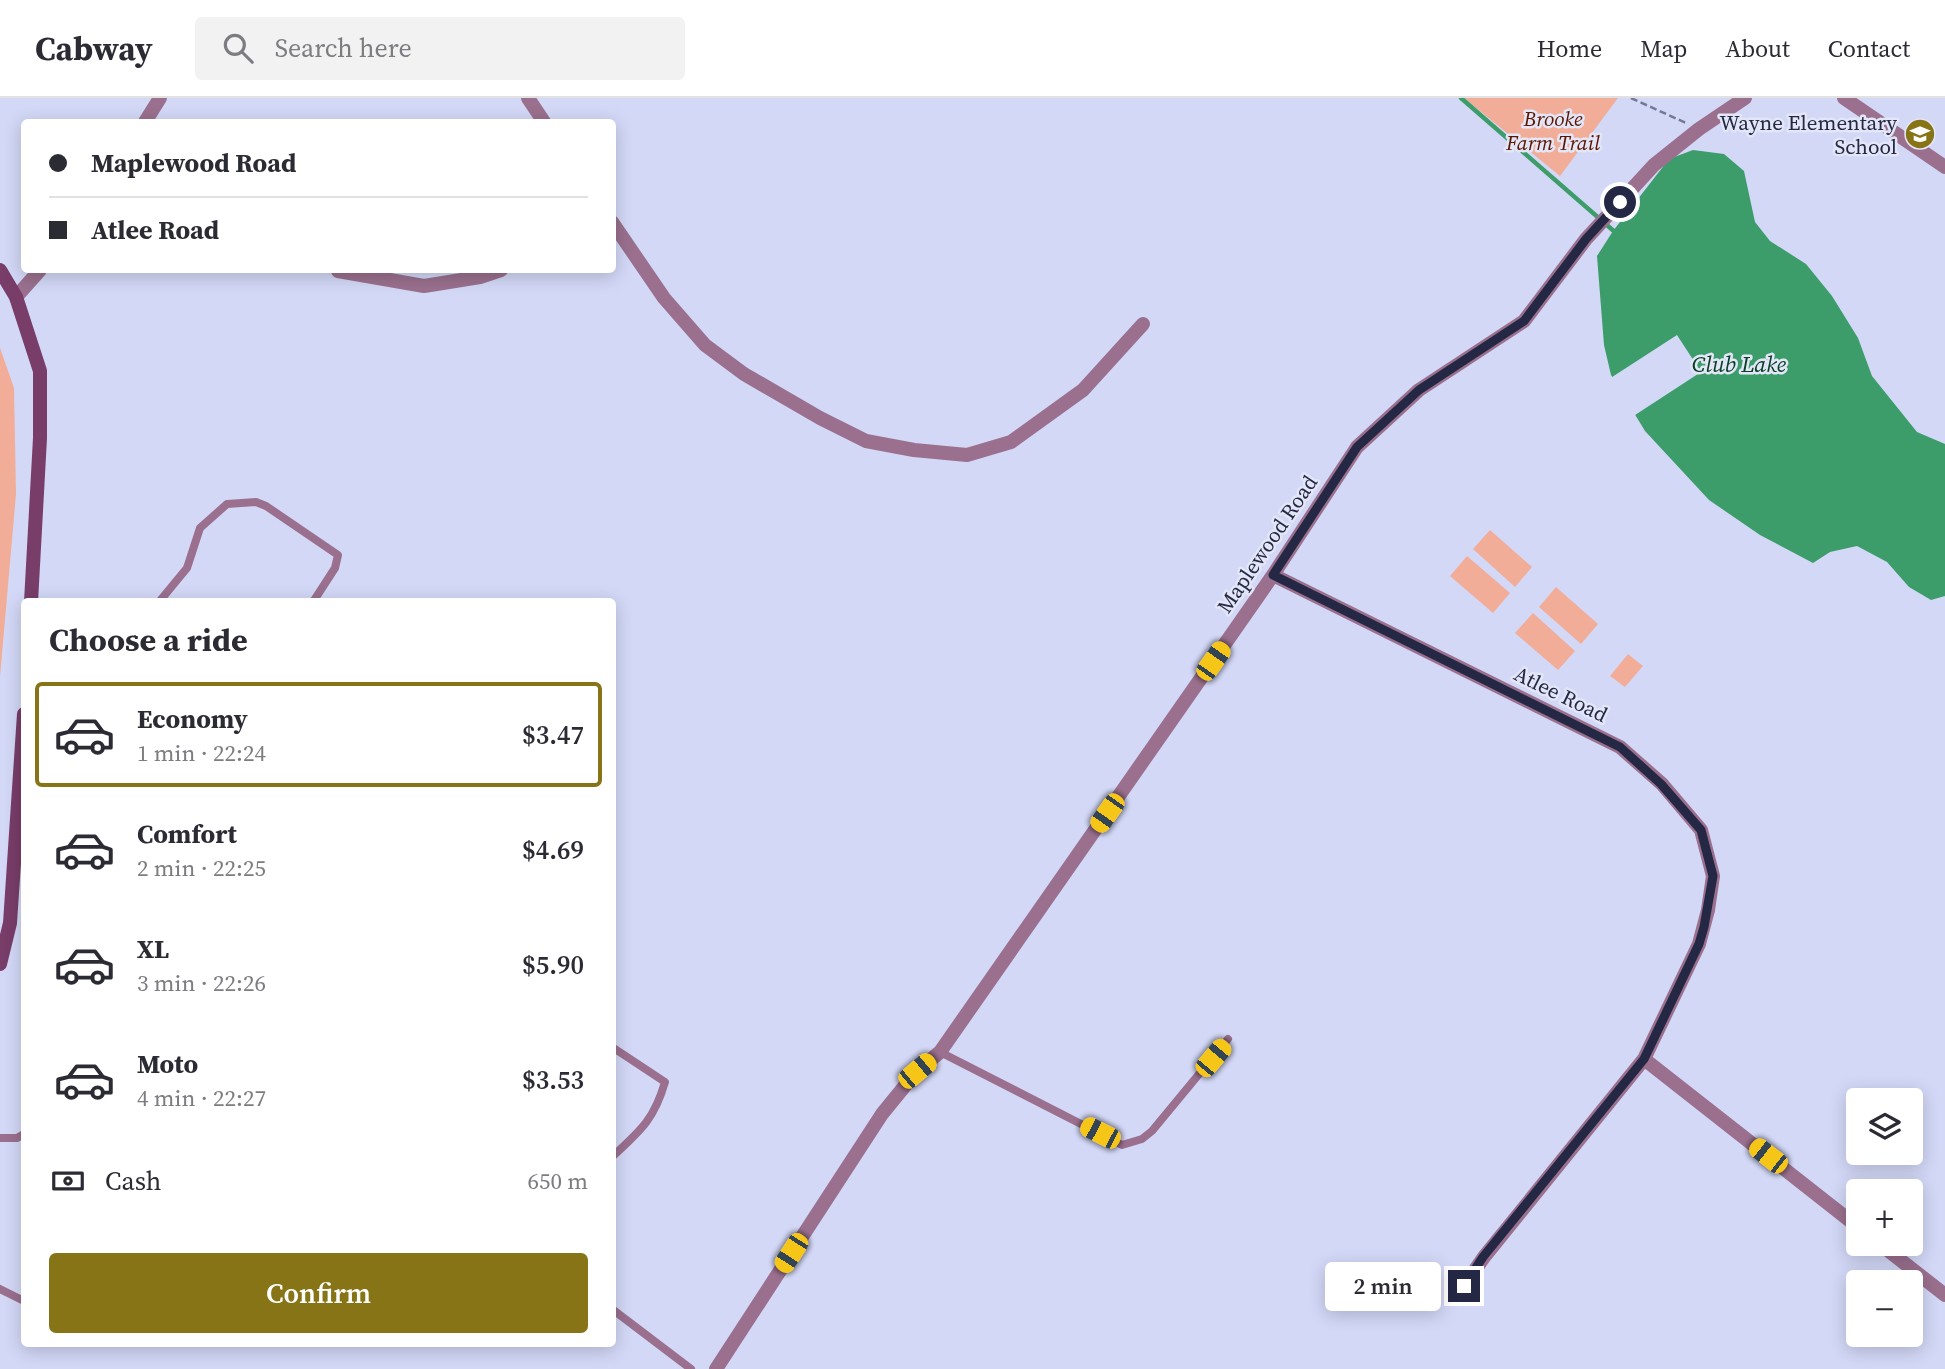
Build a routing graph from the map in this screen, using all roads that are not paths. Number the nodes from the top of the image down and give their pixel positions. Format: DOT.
graph roads {
  1 [pos="160,98"];
  2 [pos="528,98"];
  3 [pos="1745,98"];
  4 [pos="1844,98"];
  5 [pos="147,119"];
  6 [pos="542,119"];
  7 [pos="1945,167"];
  8 [pos="616,228"];
  9 [pos="0,271"];
  10 [pos="37,273"];
  11 [pos="349,273"];
  12 [pos="492,273"];
  13 [pos="16,297"];
  14 [pos="1143,324"];
  15 [pos="1273,575"];
  16 [pos="31,598"];
  17 [pos="162,598"];
  18 [pos="316,598"];
  19 [pos="21,823"];
  20 [pos="0,964"];
  21 [pos="1228,1039"];
  22 [pos="616,1050"];
  23 [pos="940,1052"];
  24 [pos="1644,1059"];
  25 [pos="21,1136"];
  26 [pos="0,1138"];
  27 [pos="616,1153"];
  28 [pos="1846,1218"];
  29 [pos="1895,1256"];
  30 [pos="1464,1286"];
  31 [pos="0,1289"];
  32 [pos="1945,1296"];
  33 [pos="21,1300"];
  34 [pos="616,1312"];
  35 [pos="691,1369"];
  36 [pos="716,1369"];
  1 -- 5 [label="street"];
  2 -- 6 [label="street"];
  3 -- 15 [label="street, Maplewood Road"];
  4 -- 7 [label="street"];
  8 -- 14 [label="street"];
  9 -- 13 [label="main road"];
  10 -- 13 [label="street"];
  11 -- 12 [label="street"];
  13 -- 16 [label="main road"];
  15 -- 23 [label="street, Maplewood Road"];
  15 -- 24 [label="street, Atlee Road"];
  17 -- 18 [label="lane"];
  19 -- 20 [label="main road"];
  21 -- 23 [label="lane"];
  22 -- 27 [label="lane"];
  23 -- 36 [label="street, Maplewood Road"];
  24 -- 28 [label="street"];
  24 -- 30 [label="street, Atlee Road"];
  25 -- 26 [label="lane"];
  29 -- 32 [label="street"];
  31 -- 33 [label="lane"];
  34 -- 35 [label="lane"];
}
